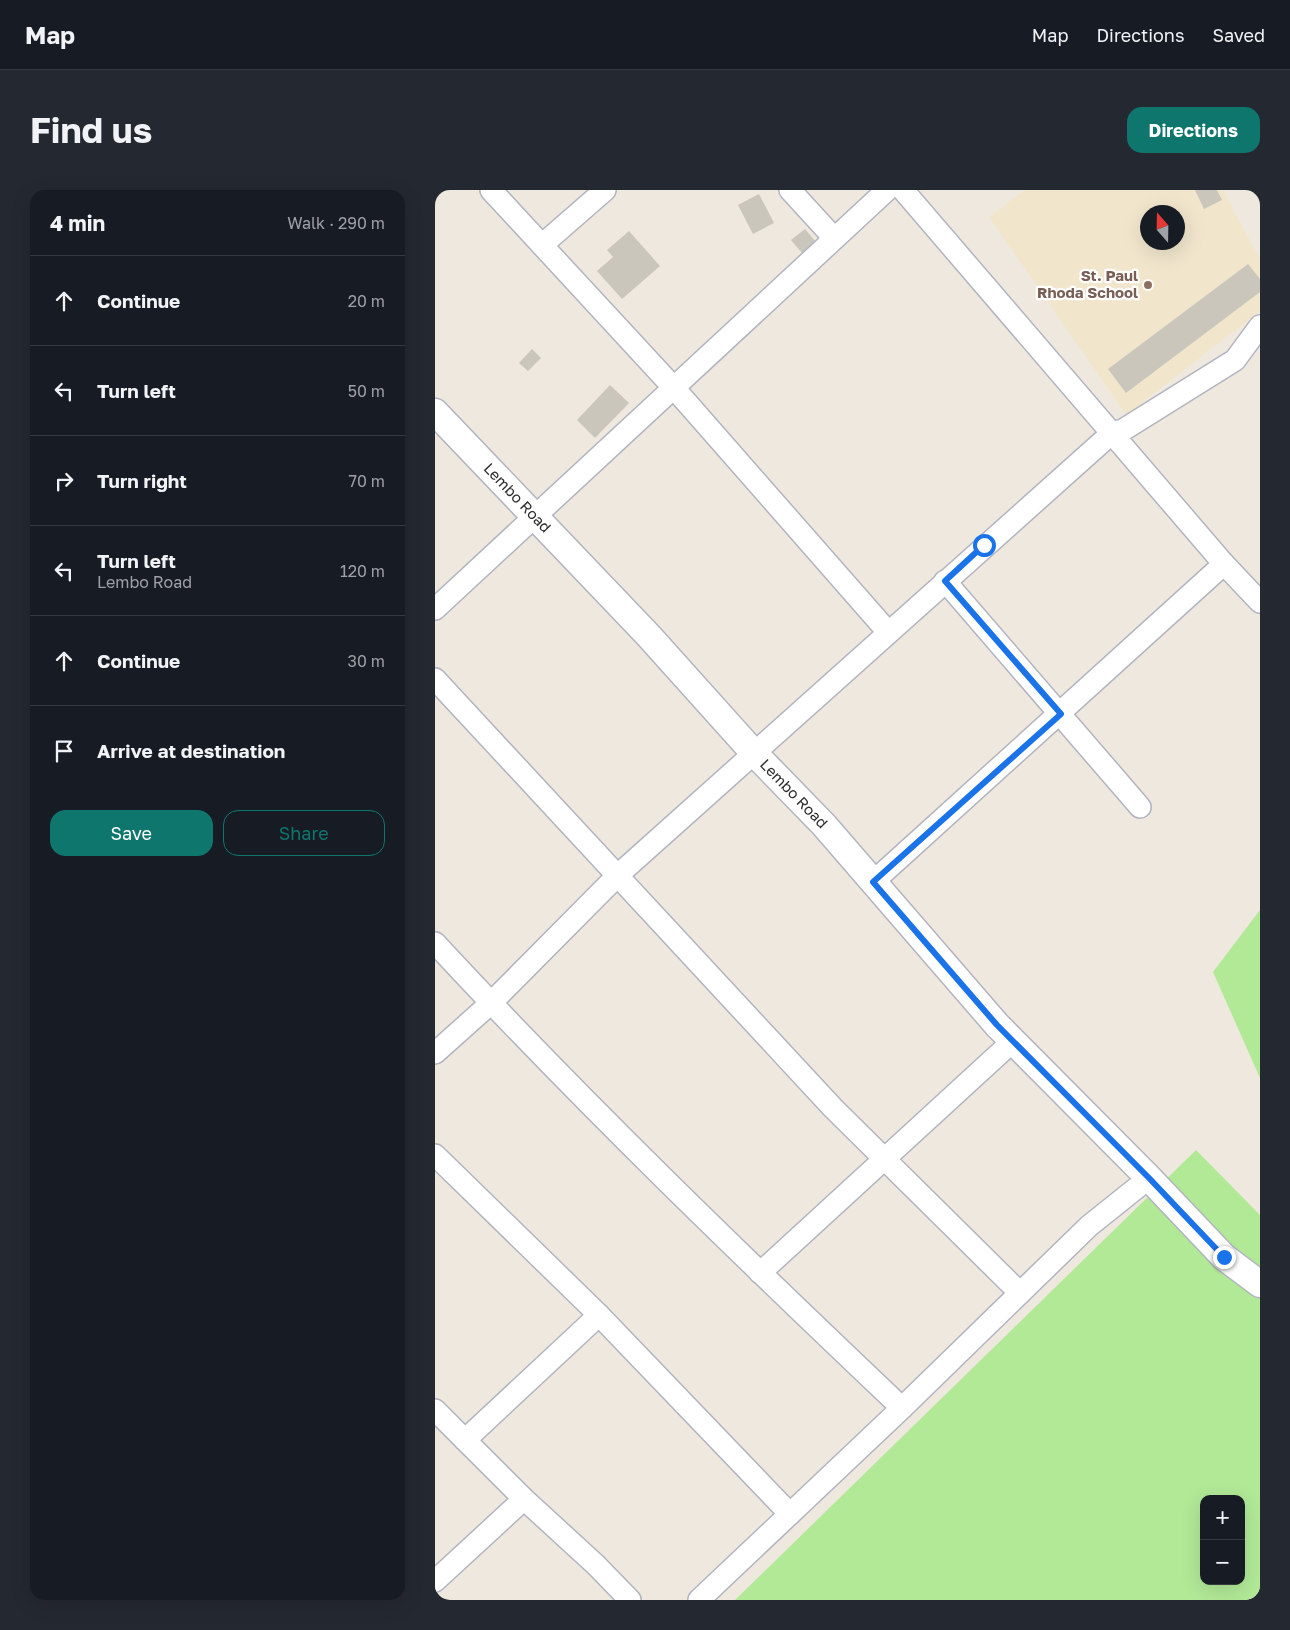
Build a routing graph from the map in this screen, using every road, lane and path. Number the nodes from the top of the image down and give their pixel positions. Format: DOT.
graph roads {
  1 [pos="491,190"];
  2 [pos="605,190"];
  3 [pos="789,190"];
  4 [pos="887,190"];
  5 [pos="903,190"];
  6 [pos="834,238"];
  7 [pos="542,245"];
  8 [pos="1260,326"];
  9 [pos="674,388"];
  10 [pos="438,423"];
  11 [pos="1112,433"];
  12 [pos="535,516"];
  13 [pos="1224,564"];
  14 [pos="945,581"];
  15 [pos="1260,602"];
  16 [pos="435,608"];
  17 [pos="888,632"];
  18 [pos="435,679"];
  19 [pos="1061,714"];
  20 [pos="755,754"];
  21 [pos="1140,808"];
  22 [pos="618,875"];
  23 [pos="873,882"];
  24 [pos="435,943"];
  25 [pos="491,1004"];
  26 [pos="1013,1041"];
  27 [pos="435,1053"];
  28 [pos="435,1155"];
  29 [pos="884,1158"];
  30 [pos="1149,1178"];
  31 [pos="760,1273"];
  32 [pos="1260,1284"];
  33 [pos="1020,1293"];
  34 [pos="599,1315"];
  35 [pos="902,1408"];
  36 [pos="435,1410"];
  37 [pos="465,1440"];
  38 [pos="524,1499"];
  39 [pos="790,1514"];
  40 [pos="435,1581"];
  41 [pos="630,1600"];
  42 [pos="699,1600"];
  1 -- 7 [label="street"];
  2 -- 7 [label="street"];
  3 -- 6 [label="street"];
  4 -- 6 [label="street"];
  5 -- 11 [label="street"];
  6 -- 9 [label="street"];
  7 -- 9 [label="street"];
  8 -- 11 [label="street"];
  9 -- 12 [label="street"];
  9 -- 17 [label="street"];
  10 -- 12 [label="street, Lembo Road"];
  11 -- 13 [label="street"];
  11 -- 14 [label="street"];
  12 -- 16 [label="street"];
  12 -- 20 [label="street, Lembo Road"];
  13 -- 15 [label="street"];
  13 -- 19 [label="street"];
  14 -- 17 [label="street"];
  14 -- 19 [label="street"];
  17 -- 20 [label="street"];
  18 -- 22 [label="street"];
  19 -- 21 [label="street"];
  19 -- 23 [label="street"];
  20 -- 22 [label="street"];
  20 -- 23 [label="street, Lembo Road"];
  22 -- 25 [label="street"];
  22 -- 29 [label="street"];
  23 -- 26 [label="street, Lembo Road"];
  24 -- 25 [label="street"];
  25 -- 27 [label="street"];
  25 -- 31 [label="street"];
  26 -- 29 [label="street"];
  26 -- 30 [label="street, Lembo Road"];
  28 -- 34 [label="street"];
  29 -- 31 [label="street"];
  29 -- 33 [label="street"];
  30 -- 32 [label="street, Lembo Road"];
  30 -- 33 [label="street"];
  31 -- 35 [label="street"];
  33 -- 35 [label="street"];
  34 -- 37 [label="street"];
  34 -- 39 [label="street"];
  35 -- 39 [label="street"];
  36 -- 37 [label="street"];
  37 -- 38 [label="street"];
  38 -- 40 [label="street"];
  38 -- 41 [label="street"];
  39 -- 42 [label="street"];
}
